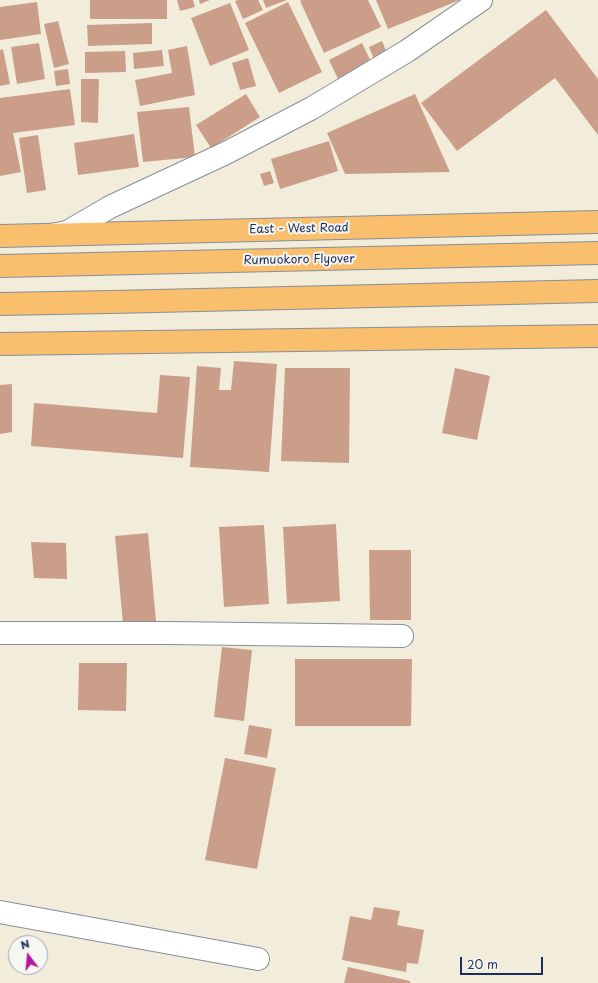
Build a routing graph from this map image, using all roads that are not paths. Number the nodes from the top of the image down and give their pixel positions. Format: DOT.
graph roads {
  1 [pos="480,0"];
  2 [pos="598,222"];
  3 [pos="0,224"];
  4 [pos="0,236"];
  5 [pos="45,236"];
  6 [pos="598,253"];
  7 [pos="0,266"];
  8 [pos="598,291"];
  9 [pos="0,304"];
  10 [pos="598,336"];
  11 [pos="0,344"];
  12 [pos="0,634"];
  13 [pos="402,636"];
  14 [pos="0,912"];
  15 [pos="258,959"];
  1 -- 5 [label="street"];
  2 -- 5 [label="main road, East - West Road"];
  3 -- 5 [label="main road"];
  4 -- 5 [label="main road, East - West Road"];
  6 -- 7 [label="main road, Rumuokoro Flyover"];
  8 -- 9 [label="main road"];
  10 -- 11 [label="main road"];
  12 -- 13 [label="street"];
  14 -- 15 [label="street"];
}
